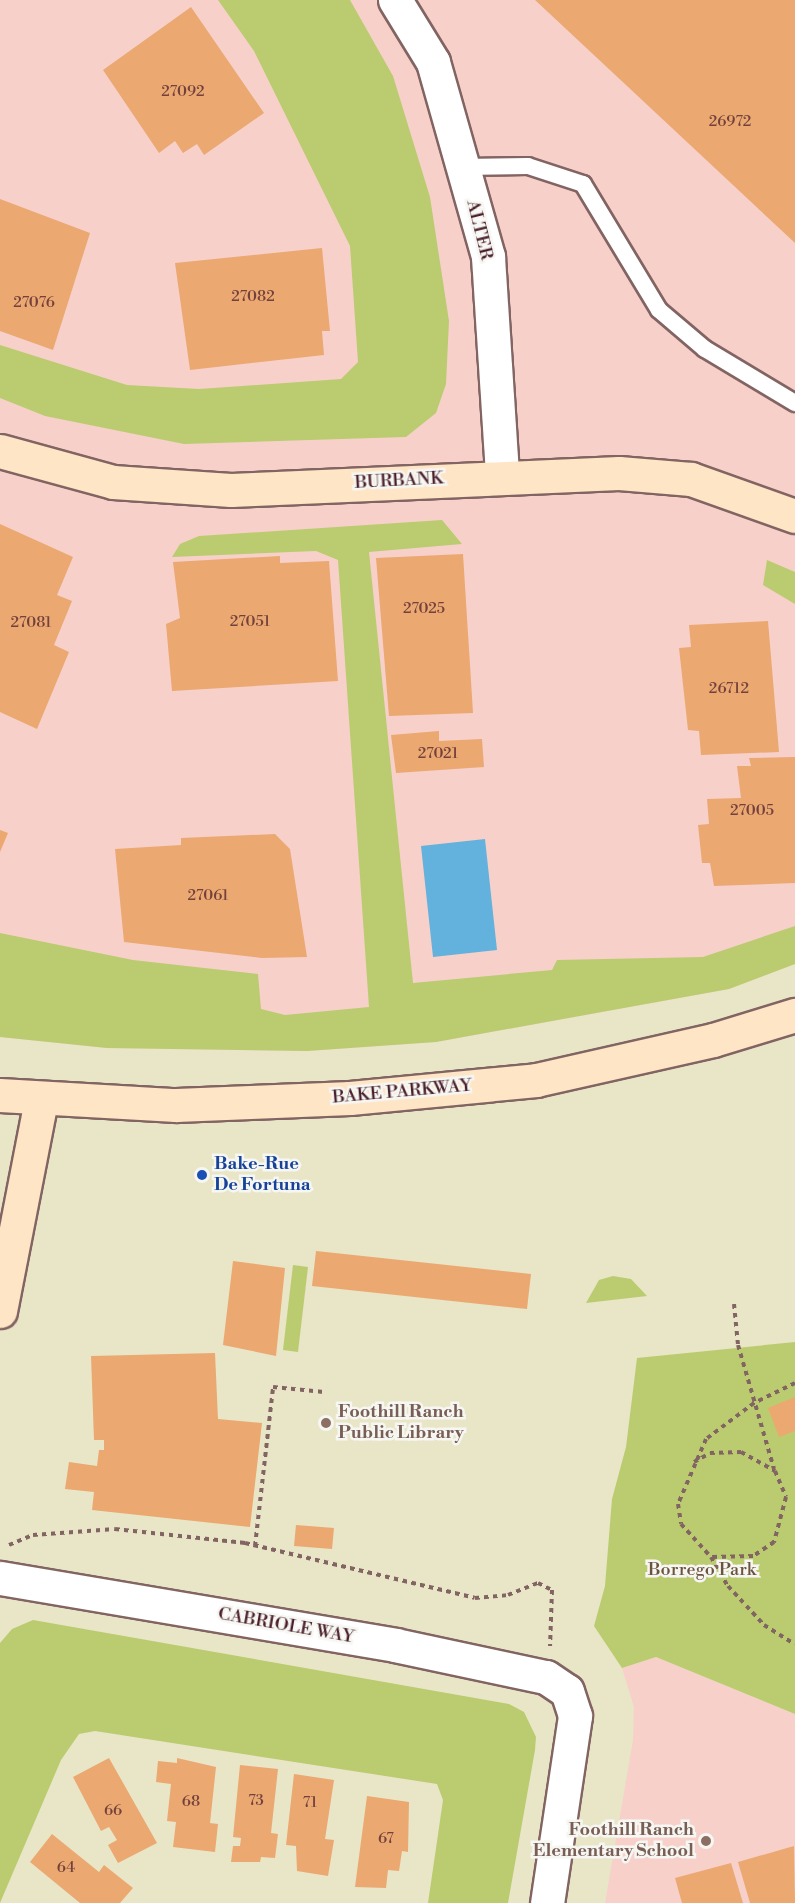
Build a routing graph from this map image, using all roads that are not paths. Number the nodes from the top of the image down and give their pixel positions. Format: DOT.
graph roads {
  1 [pos="395,0"];
  2 [pos="462,167"];
  3 [pos="795,403"];
  4 [pos="0,452"];
  5 [pos="502,476"];
  6 [pos="795,516"];
  7 [pos="795,1014"];
  8 [pos="0,1095"];
  9 [pos="41,1100"];
  10 [pos="0,1311"];
  11 [pos="0,1578"];
  12 [pos="547,1903"];
  1 -- 2 [label="street, ALTER"];
  2 -- 3 [label="lane"];
  2 -- 5 [label="street, ALTER"];
  4 -- 5 [label="street, BURBANK"];
  5 -- 6 [label="street, BURBANK"];
  7 -- 9 [label="street, BAKE PARKWAY"];
  8 -- 9 [label="street, BAKE PARKWAY"];
  9 -- 10 [label="street"];
  11 -- 12 [label="street, CABRIOLE WAY"];
}
